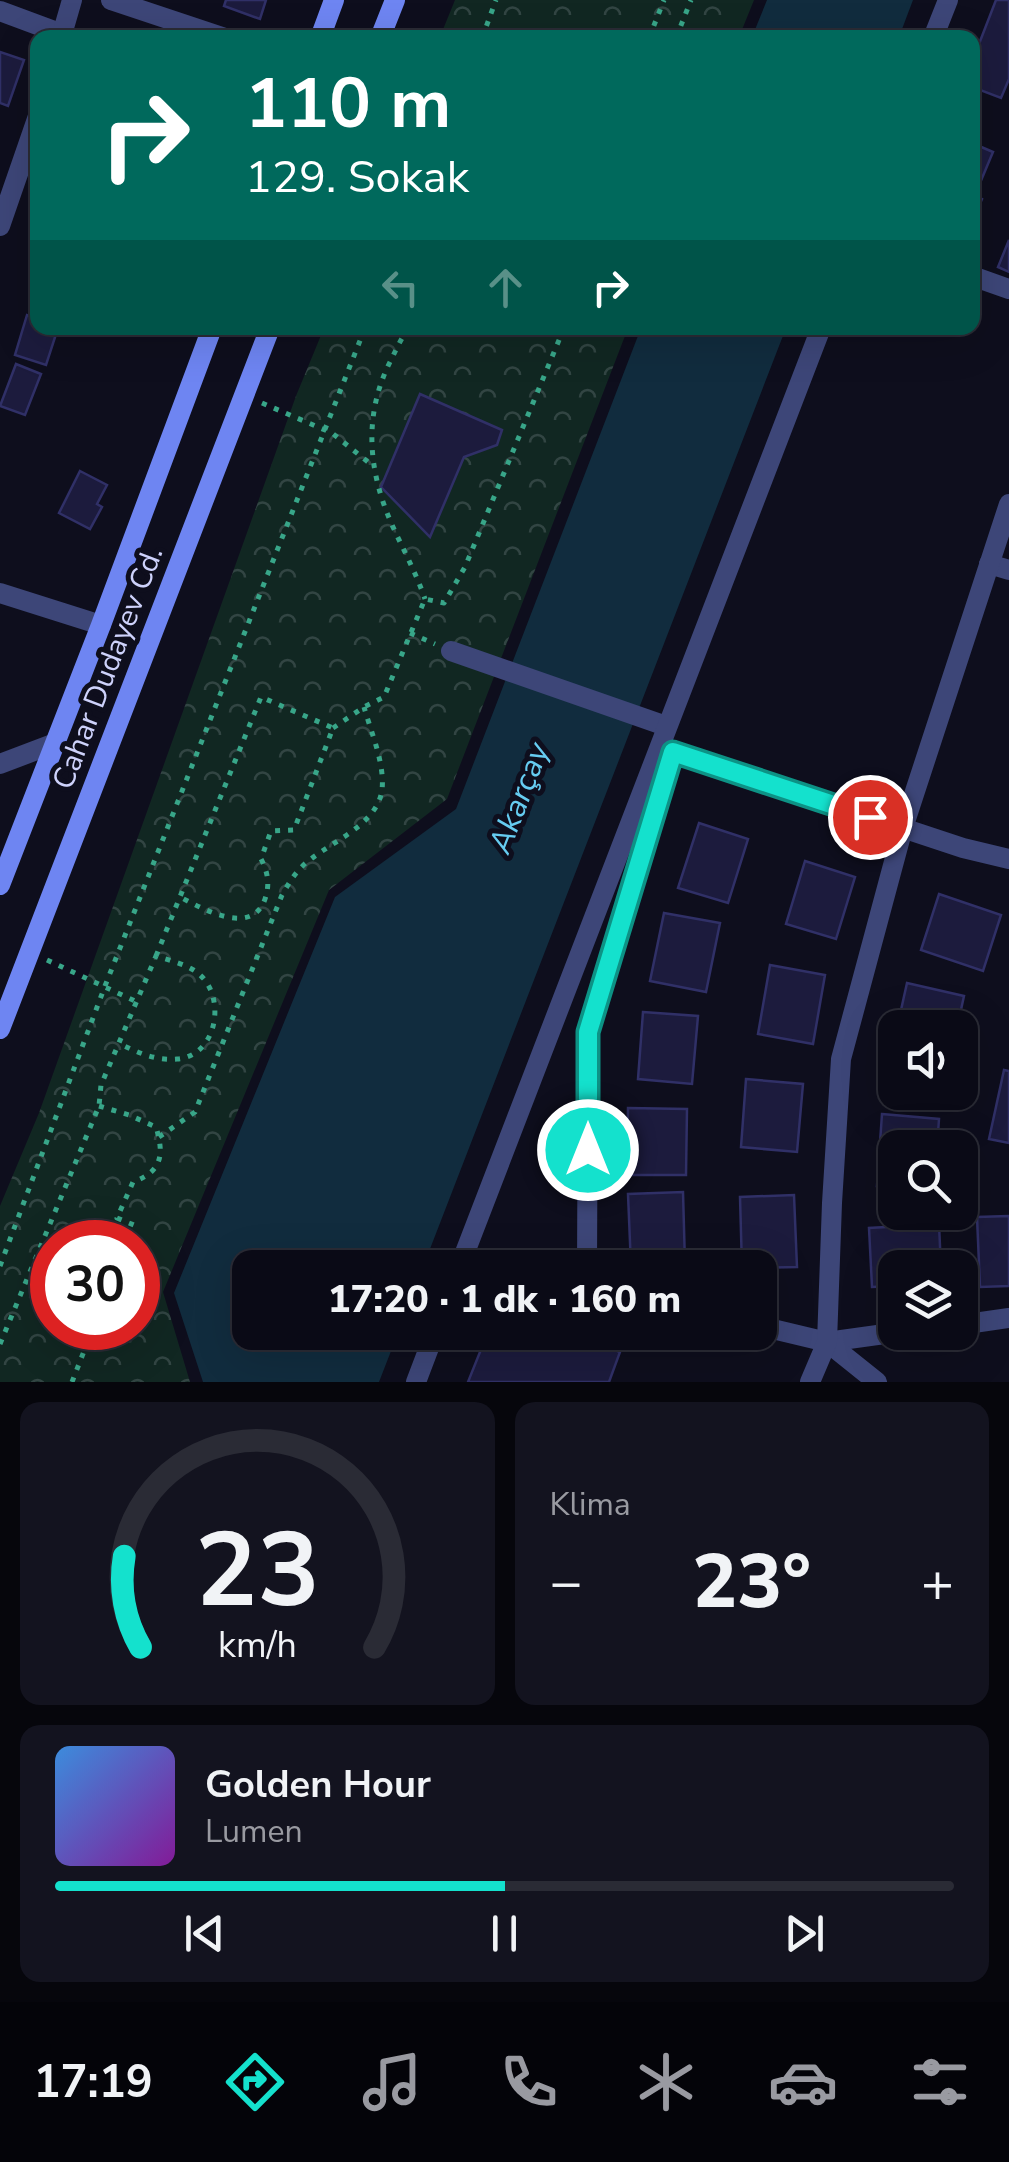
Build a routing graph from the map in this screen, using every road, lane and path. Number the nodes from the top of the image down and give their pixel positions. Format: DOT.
graph roads {
  1 [pos="72,0"];
  2 [pos="111,0"];
  3 [pos="334,0"];
  4 [pos="394,0"];
  5 [pos="496,0"];
  6 [pos="664,0"];
  7 [pos="691,0"];
  8 [pos="948,0"];
  9 [pos="0,12"];
  10 [pos="46,30"];
  11 [pos="64,30"];
  12 [pos="201,30"];
  13 [pos="323,30"];
  14 [pos="383,30"];
  15 [pos="485,30"];
  16 [pos="652,30"];
  17 [pos="679,30"];
  18 [pos="936,30"];
  19 [pos="30,131"];
  20 [pos="8,173"];
  21 [pos="0,226"];
  22 [pos="980,279"];
  23 [pos="1009,289"];
  24 [pos="209,335"];
  25 [pos="267,335"];
  26 [pos="363,335"];
  27 [pos="406,335"];
  28 [pos="561,335"];
  29 [pos="818,335"];
  30 [pos="243,397"];
  31 [pos="326,429"];
  32 [pos="375,468"];
  33 [pos="1009,504"];
  34 [pos="999,567"];
  35 [pos="0,593"];
  36 [pos="425,598"];
  37 [pos="100,625"];
  38 [pos="451,650"];
  39 [pos="364,707"];
  40 [pos="666,726"];
  41 [pos="333,728"];
  42 [pos="55,743"];
  43 [pos="0,764"];
  44 [pos="902,828"];
  45 [pos="1009,859"];
  46 [pos="0,885"];
  47 [pos="180,897"];
  48 [pos="30,952"];
  49 [pos="156,956"];
  50 [pos="105,986"];
  51 [pos="136,1001"];
  52 [pos="0,1029"];
  53 [pos="118,1043"];
  54 [pos="99,1106"];
  55 [pos="159,1137"];
  56 [pos="122,1220"];
  57 [pos="465,1250"];
  58 [pos="587,1250"];
  59 [pos="0,1266"];
  60 [pos="1009,1318"];
  61 [pos="978,1322"];
  62 [pos="777,1330"];
  63 [pos="878,1335"];
  64 [pos="827,1342"];
  65 [pos="0,1344"];
  66 [pos="84,1350"];
  67 [pos="428,1350"];
  68 [pos="72,1382"];
  69 [pos="416,1382"];
  70 [pos="810,1382"];
  71 [pos="877,1382"];
  1 -- 11 [label="street"];
  2 -- 12 [label="street"];
  3 -- 13 [label="main road"];
  4 -- 14 [label="main road"];
  5 -- 15 [label="path"];
  6 -- 16 [label="path"];
  7 -- 17 [label="path"];
  8 -- 18 [label="street"];
  9 -- 10 [label="street"];
  19 -- 20 [label="street"];
  20 -- 21 [label="street"];
  22 -- 23 [label="street"];
  24 -- 37 [label="main road, Cahar Dudayev Cd."];
  25 -- 30 [label="main road, Cahar Dudayev Cd."];
  26 -- 31 [label="path"];
  27 -- 32 [label="path"];
  28 -- 36 [label="path"];
  29 -- 40 [label="street"];
  30 -- 31 [label="path"];
  30 -- 48 [label="main road, Cahar Dudayev Cd."];
  31 -- 32 [label="path"];
  31 -- 50 [label="path"];
  32 -- 36 [label="path"];
  33 -- 34 [label="street"];
  34 -- 44 [label="street"];
  35 -- 37 [label="street"];
  36 -- 39 [label="path"];
  37 -- 42 [label="main road, Cahar Dudayev Cd."];
  38 -- 40 [label="street"];
  39 -- 41 [label="path"];
  39 -- 55 [label="path"];
  40 -- 57 [label="street"];
  41 -- 47 [label="path"];
  41 -- 47 [label="path"];
  42 -- 43 [label="street"];
  42 -- 46 [label="main road, Cahar Dudayev Cd."];
  44 -- 45 [label="street"];
  44 -- 58 [label="street"];
  44 -- 64 [label="street"];
  47 -- 49 [label="path"];
  48 -- 50 [label="path"];
  48 -- 52 [label="main road, Cahar Dudayev Cd."];
  49 -- 51 [label="path"];
  49 -- 53 [label="path"];
  50 -- 51 [label="path"];
  50 -- 59 [label="path"];
  51 -- 53 [label="path"];
  53 -- 54 [label="path"];
  54 -- 55 [label="path"];
  54 -- 65 [label="path"];
  55 -- 56 [label="path"];
  60 -- 61 [label="street"];
  62 -- 64 [label="street"];
  63 -- 64 [label="street"];
  64 -- 70 [label="street"];
  64 -- 71 [label="street"];
  66 -- 68 [label="path"];
  67 -- 69 [label="street"];
}
